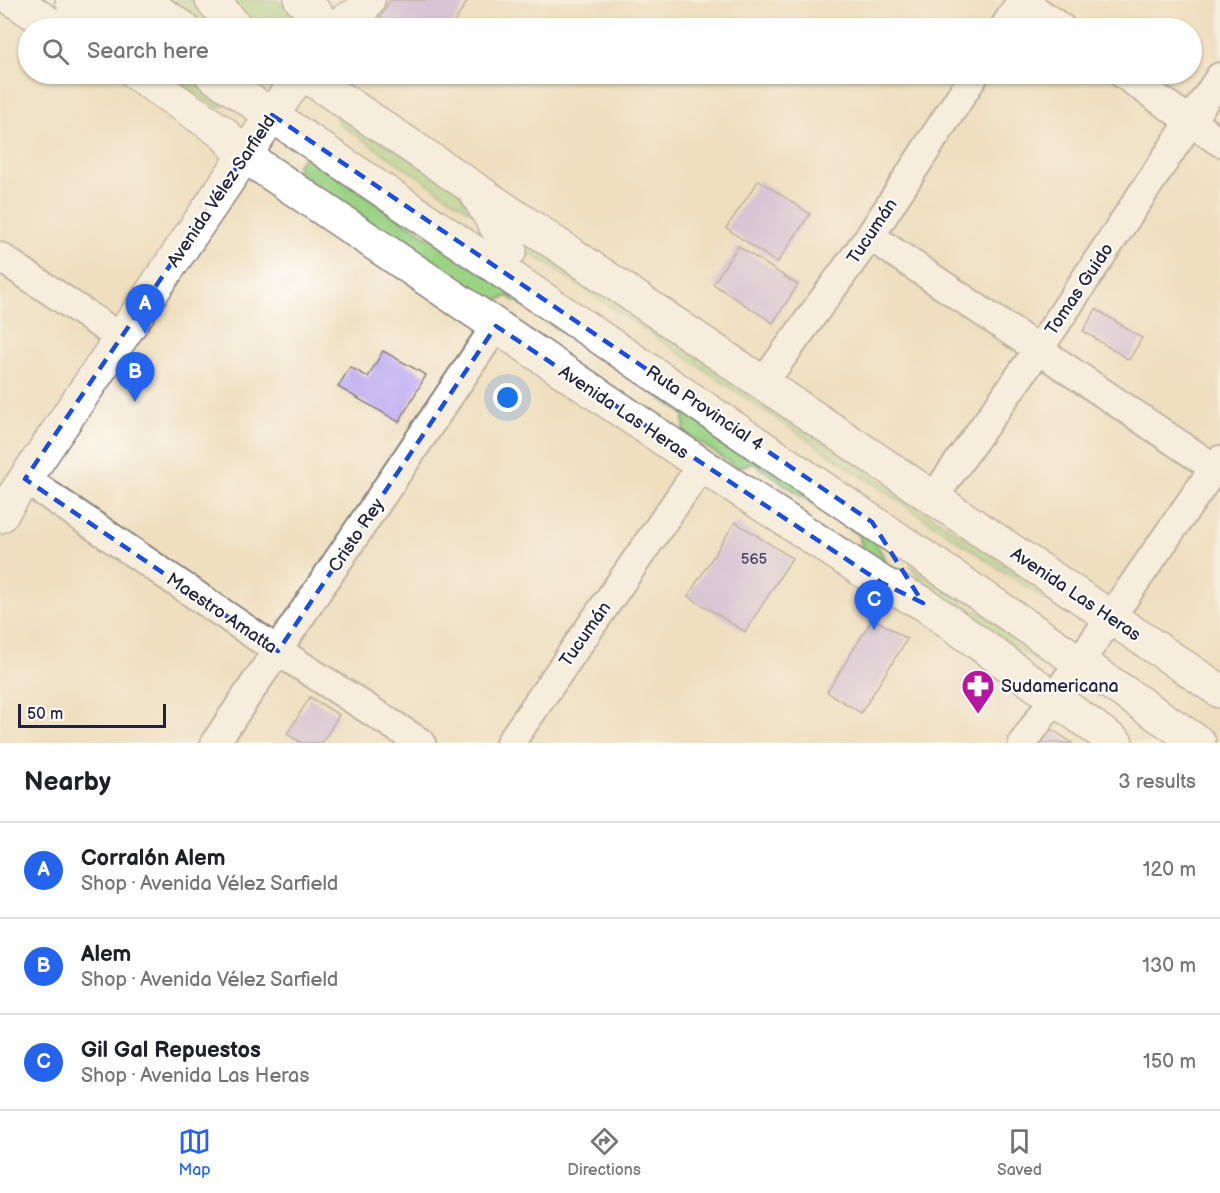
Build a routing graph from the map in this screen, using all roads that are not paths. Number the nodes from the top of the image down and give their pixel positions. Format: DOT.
graph roads {
  1 [pos="14,0"];
  2 [pos="72,0"];
  3 [pos="102,0"];
  4 [pos="141,0"];
  5 [pos="212,0"];
  6 [pos="301,0"];
  7 [pos="334,0"];
  8 [pos="368,0"];
  9 [pos="1022,0"];
  10 [pos="41,18"];
  11 [pos="82,18"];
  12 [pos="129,18"];
  13 [pos="168,18"];
  14 [pos="228,18"];
  15 [pos="320,18"];
  16 [pos="331,18"];
  17 [pos="349,18"];
  18 [pos="1010,18"];
  19 [pos="1047,18"];
  20 [pos="1220,77"];
  21 [pos="152,84"];
  22 [pos="260,84"];
  23 [pos="275,84"];
  24 [pos="969,84"];
  25 [pos="1137,84"];
  26 [pos="290,90"];
  27 [pos="1190,122"];
  28 [pos="1220,142"];
  29 [pos="245,156"];
  30 [pos="473,187"];
  31 [pos="870,236"];
  32 [pos="510,250"];
  33 [pos="0,257"];
  34 [pos="496,326"];
  35 [pos="121,338"];
  36 [pos="1039,349"];
  37 [pos="763,383"];
  38 [pos="702,465"];
  39 [pos="1218,467"];
  40 [pos="10,494"];
  41 [pos="933,498"];
  42 [pos="872,522"];
  43 [pos="923,603"];
  44 [pos="1094,641"];
  45 [pos="278,651"];
  46 [pos="1220,691"];
  47 [pos="1053,699"];
  48 [pos="1220,730"];
  49 [pos="215,743"];
  50 [pos="421,743"];
  51 [pos="510,743"];
  52 [pos="1023,743"];
  53 [pos="1116,743"];
  54 [pos="1199,743"];
  1 -- 10 [label="main road"];
  2 -- 11 [label="main road"];
  3 -- 12 [label="main road"];
  4 -- 13 [label="main road"];
  5 -- 14 [label="main road"];
  6 -- 15 [label="main road"];
  7 -- 16 [label="main road"];
  8 -- 17 [label="main road"];
  9 -- 18 [label="street"];
  9 -- 19 [label="street"];
  20 -- 27 [label="street, Tomas Guido"];
  21 -- 29 [label="main road, Avenida Las Heras"];
  22 -- 26 [label="main road, Ruta Provincial 4"];
  23 -- 26 [label="main road, Ruta Provincial 4"];
  24 -- 31 [label="street, Tucumán"];
  25 -- 27 [label="street"];
  26 -- 29 [label="main road, Avenida Vélez Sarfield"];
  26 -- 30 [label="main road, Avenida Las Heras"];
  26 -- 32 [label="main road, Ruta Provincial 4"];
  26 -- 42 [label="main road, Ruta Provincial 4"];
  27 -- 28 [label="street"];
  27 -- 36 [label="street, Tomas Guido"];
  29 -- 34 [label="main road, Avenida Las Heras"];
  29 -- 35 [label="main road, Avenida Vélez Sarfield"];
  30 -- 32 [label="main road"];
  30 -- 37 [label="main road, Avenida Las Heras"];
  31 -- 36 [label="street"];
  31 -- 37 [label="street, Tucumán"];
  32 -- 44 [label="main road, Ruta Provincial 4"];
  33 -- 35 [label="street"];
  34 -- 38 [label="main road, Avenida Las Heras"];
  34 -- 45 [label="street, Cristo Rey"];
  35 -- 40 [label="main road, Avenida Vélez Sarfield"];
  36 -- 39 [label="street"];
  36 -- 41 [label="street, Tomas Guido"];
  37 -- 41 [label="main road, Avenida Las Heras"];
  38 -- 43 [label="main road, Avenida Las Heras"];
  38 -- 51 [label="street, Tucumán"];
  39 -- 44 [label="street"];
  40 -- 45 [label="street, Maestro Amatta"];
  41 -- 44 [label="main road, Avenida Las Heras"];
  42 -- 43 [label="main road"];
  42 -- 44 [label="main road, Ruta Provincial 4"];
  43 -- 47 [label="main road, Avenida Las Heras"];
  44 -- 46 [label="main road, Avenida Las Heras"];
  44 -- 47 [label="street"];
  44 -- 48 [label="main road, Ruta Provincial 4"];
  44 -- 54 [label="main road, Ruta Provincial 4"];
  45 -- 49 [label="street, Cristo Rey"];
  45 -- 50 [label="street, Maestro Amatta"];
  47 -- 52 [label="street"];
  47 -- 53 [label="main road, Avenida Las Heras"];
}
